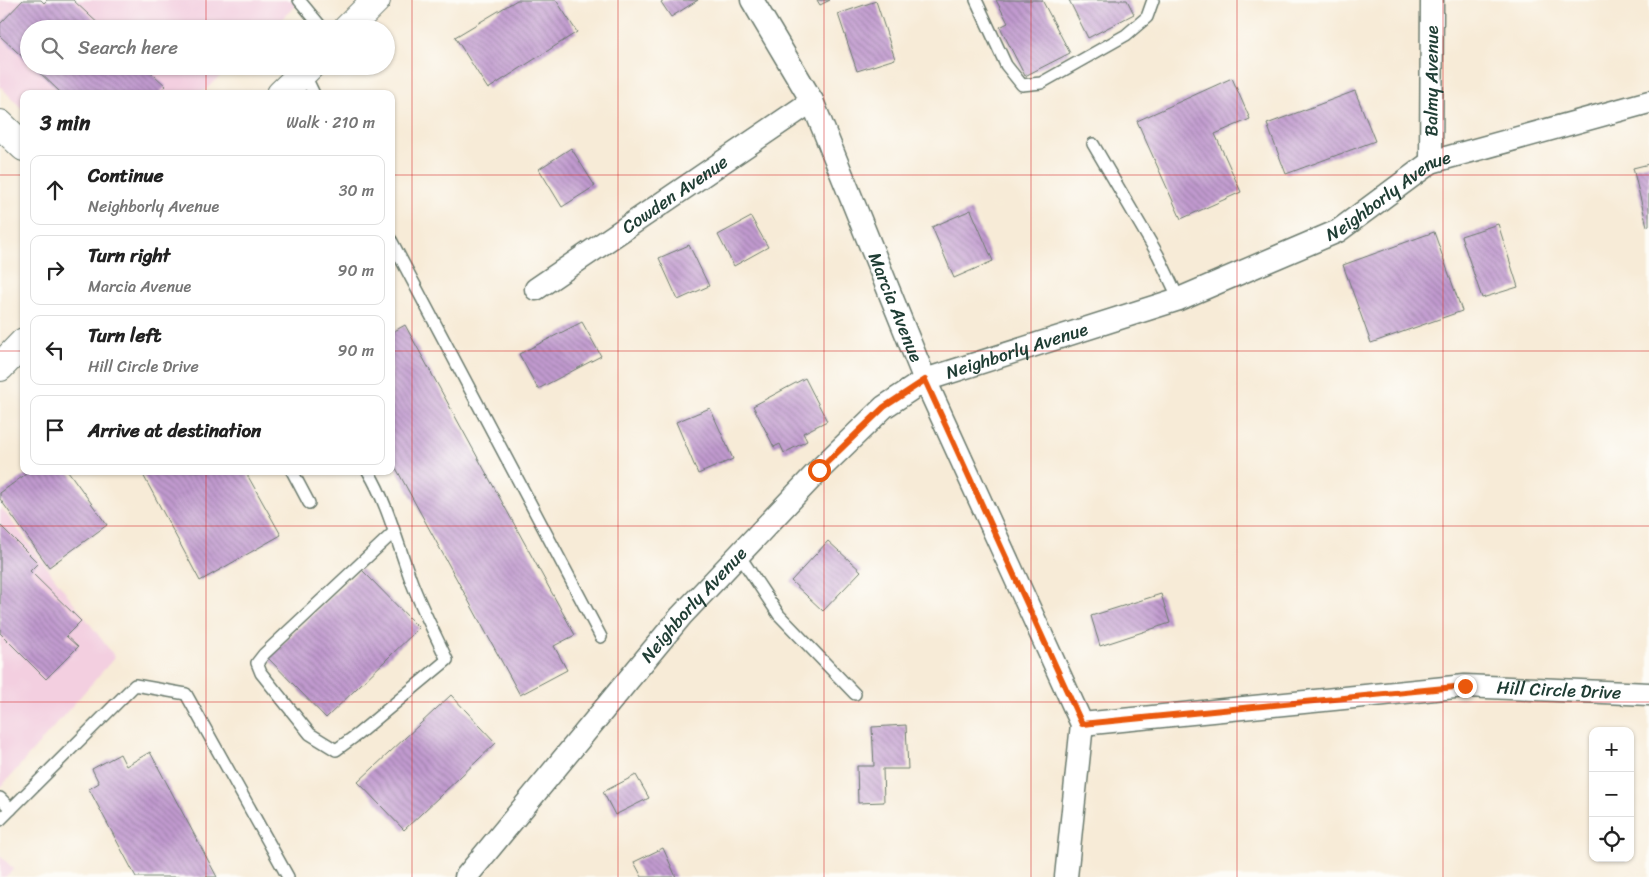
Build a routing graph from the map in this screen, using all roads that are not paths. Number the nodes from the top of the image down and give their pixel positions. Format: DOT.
graph roads {
  1 [pos="299,0"];
  2 [pos="376,0"];
  3 [pos="752,0"];
  4 [pos="976,0"];
  5 [pos="1153,0"];
  6 [pos="1432,0"];
  7 [pos="316,20"];
  8 [pos="356,20"];
  9 [pos="309,78"];
  10 [pos="288,90"];
  11 [pos="812,102"];
  12 [pos="1649,102"];
  13 [pos="0,124"];
  14 [pos="20,143"];
  15 [pos="1094,144"];
  16 [pos="1431,162"];
  17 [pos="395,248"];
  18 [pos="536,289"];
  19 [pos="1179,299"];
  20 [pos="20,346"];
  21 [pos="0,367"];
  22 [pos="925,380"];
  23 [pos="294,475"];
  24 [pos="370,475"];
  25 [pos="309,503"];
  26 [pos="394,532"];
  27 [pos="739,555"];
  28 [pos="600,637"];
  29 [pos="855,694"];
  30 [pos="1649,694"];
  31 [pos="1082,724"];
  32 [pos="0,798"];
  33 [pos="11,809"];
  34 [pos="0,820"];
  35 [pos="288,877"];
  36 [pos="466,877"];
  37 [pos="1066,877"];
  1 -- 7 [label="lane"];
  2 -- 8 [label="main road"];
  3 -- 11 [label="street, Marcia Avenue"];
  4 -- 5 [label="lane"];
  6 -- 16 [label="street, Balmy Avenue"];
  9 -- 10 [label="main road"];
  11 -- 18 [label="street, Cowden Avenue"];
  11 -- 22 [label="street, Marcia Avenue"];
  12 -- 16 [label="street, Neighborly Avenue"];
  13 -- 14 [label="main road"];
  15 -- 19 [label="lane"];
  16 -- 19 [label="street, Neighborly Avenue"];
  17 -- 28 [label="lane"];
  19 -- 22 [label="street, Neighborly Avenue"];
  20 -- 21 [label="main road"];
  22 -- 27 [label="street, Neighborly Avenue"];
  22 -- 31 [label="street, Marcia Avenue"];
  23 -- 25 [label="lane"];
  24 -- 26 [label="lane"];
  26 -- 26 [label="lane"];
  27 -- 29 [label="lane"];
  27 -- 36 [label="street, Neighborly Avenue"];
  30 -- 31 [label="street, Hill Circle Drive"];
  31 -- 37 [label="street"];
  32 -- 33 [label="lane"];
  33 -- 34 [label="lane"];
  33 -- 35 [label="lane"];
}
